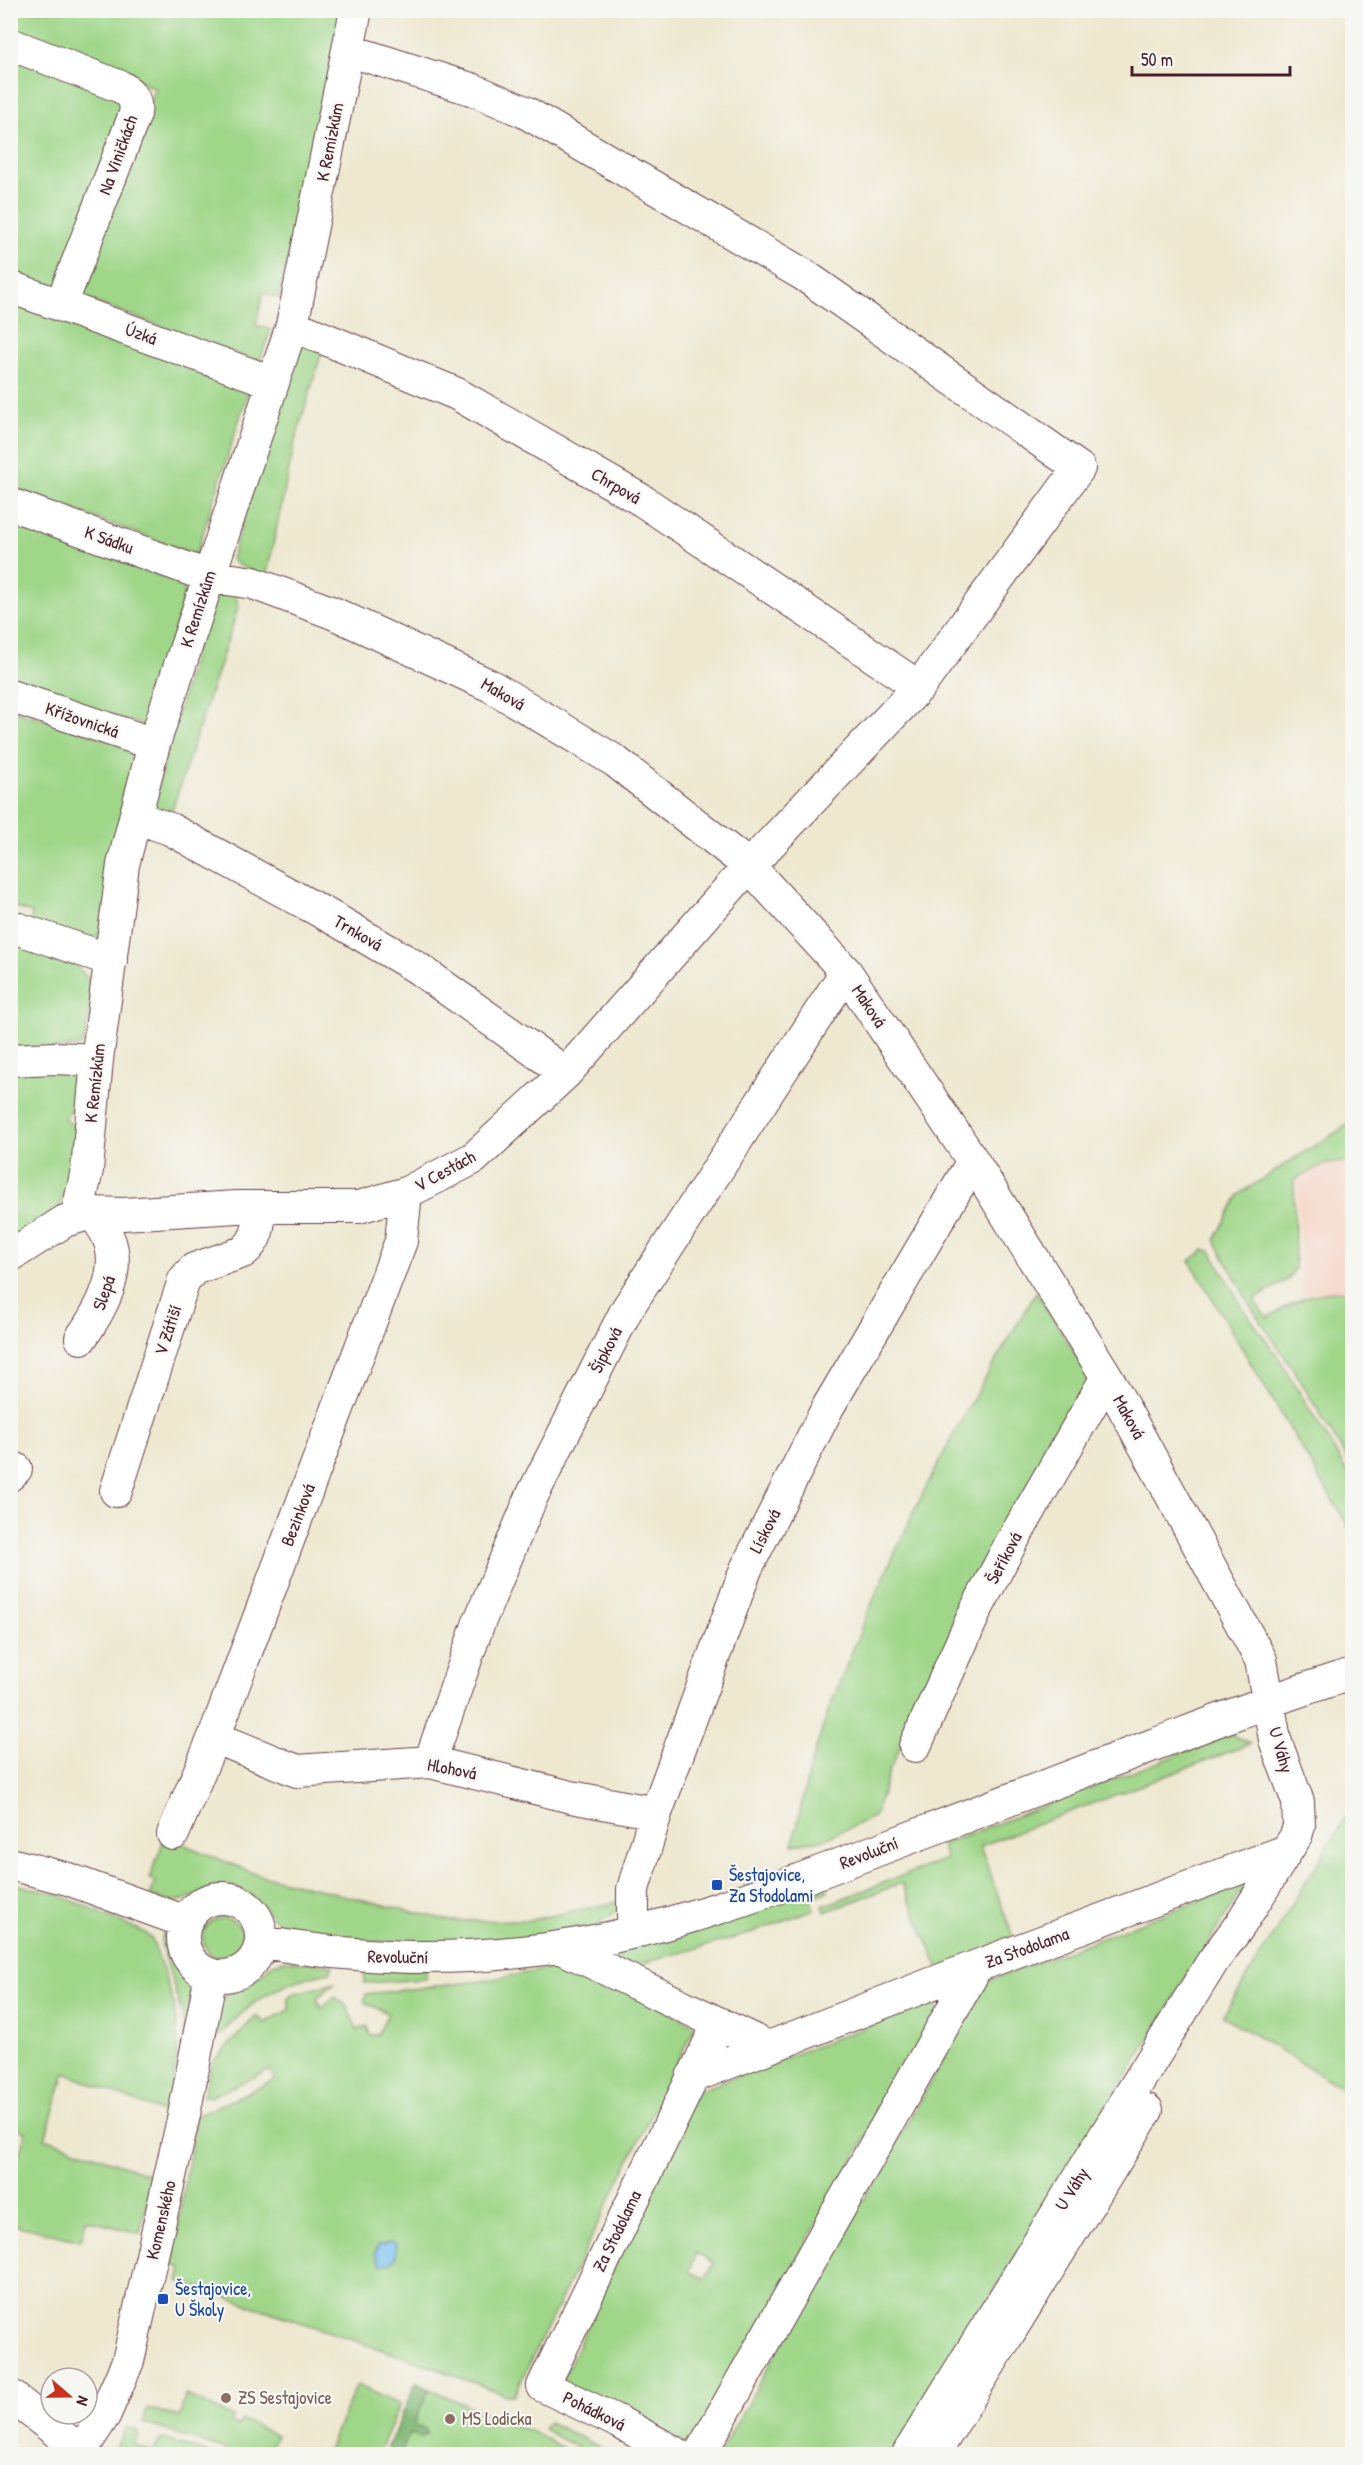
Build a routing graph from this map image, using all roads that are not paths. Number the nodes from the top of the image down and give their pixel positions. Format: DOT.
graph roads {
  1 [pos="356,10"];
  2 [pos="10,44"];
  3 [pos="348,50"];
  4 [pos="10,287"];
  5 [pos="61,305"];
  6 [pos="292,325"];
  7 [pos="272,382"];
  8 [pos="10,504"];
  9 [pos="208,576"];
  10 [pos="919,687"];
  11 [pos="10,696"];
  12 [pos="154,744"];
  13 [pos="135,817"];
  14 [pos="749,866"];
  15 [pos="10,926"];
  16 [pos="111,960"];
  17 [pos="846,972"];
  18 [pos="10,1060"];
  19 [pos="97,1060"];
  20 [pos="566,1072"];
  21 [pos="973,1161"];
  22 [pos="405,1193"];
  23 [pos="260,1208"];
  24 [pos="85,1214"];
  25 [pos="10,1256"];
  26 [pos="81,1338"];
  27 [pos="1107,1377"];
  28 [pos="116,1491"];
  29 [pos="1353,1674"];
  30 [pos="1269,1701"];
  31 [pos="214,1737"];
  32 [pos="915,1746"];
  33 [pos="430,1762"];
  34 [pos="656,1812"];
  35 [pos="173,1834"];
  36 [pos="1286,1851"];
  37 [pos="10,1864"];
  38 [pos="186,1922"];
  39 [pos="1240,1925"];
  40 [pos="633,1931"];
  41 [pos="261,1942"];
  42 [pos="560,1947"];
  43 [pos="977,1966"];
  44 [pos="211,1974"];
  45 [pos="719,2023"];
  46 [pos="768,2047"];
  47 [pos="692,2077"];
  48 [pos="543,2386"];
  49 [pos="10,2396"];
  50 [pos="80,2453"];
  51 [pos="676,2454"];
  52 [pos="700,2454"];
  53 [pos="908,2454"];
  54 [pos="934,2454"];
  1 -- 3 [label="street, K Remízkům"];
  2 -- 5 [label="street, Na Viničkách"];
  3 -- 6 [label="street, K Remízkům"];
  3 -- 10 [label="street, V Cestách"];
  4 -- 5 [label="street, Úzká"];
  5 -- 7 [label="street, Úzká"];
  6 -- 7 [label="street, K Remízkům"];
  6 -- 10 [label="street, Chrpová"];
  7 -- 9 [label="street, K Remízkům"];
  8 -- 9 [label="street, K Sádku"];
  9 -- 12 [label="street, K Remízkům"];
  9 -- 14 [label="street, Maková"];
  10 -- 14 [label="street, V Cestách"];
  11 -- 12 [label="street, Křížovnická"];
  12 -- 13 [label="street, K Remízkům"];
  13 -- 16 [label="street, K Remízkům"];
  13 -- 20 [label="street, Trnková"];
  14 -- 17 [label="street, Maková"];
  14 -- 20 [label="street, V Cestách"];
  15 -- 16 [label="street"];
  16 -- 19 [label="street, K Remízkům"];
  17 -- 21 [label="street, Maková"];
  17 -- 33 [label="street, Šípková"];
  18 -- 19 [label="street"];
  19 -- 24 [label="street, K Remízkům"];
  20 -- 22 [label="street, V Cestách"];
  21 -- 27 [label="street, Maková"];
  21 -- 34 [label="street, Lísková"];
  22 -- 23 [label="street, V Cestách"];
  22 -- 31 [label="street, Bezinková"];
  23 -- 24 [label="street, V Cestách"];
  23 -- 28 [label="street, V Zátiší"];
  24 -- 25 [label="street"];
  24 -- 26 [label="street, Slepá"];
  27 -- 30 [label="street, Maková"];
  27 -- 32 [label="street, Šeříková"];
  29 -- 30 [label="street, Revoluční"];
  30 -- 36 [label="street, U Váhy"];
  30 -- 40 [label="street, Revoluční"];
  31 -- 33 [label="street, Hlohová"];
  31 -- 35 [label="street, Bezinková"];
  33 -- 34 [label="street, Hlohová"];
  34 -- 40 [label="street, Lísková"];
  36 -- 39 [label="street, U Váhy"];
  36 -- 43 [label="street, Za Stodolama"];
  37 -- 38 [label="street"];
  38 -- 41 [label="street"];
  38 -- 44 [label="street"];
  39 -- 53 [label="street, U Váhy"];
  39 -- 54 [label="street, U Váhy"];
  40 -- 42 [label="street, Revoluční"];
  41 -- 42 [label="street, Revoluční"];
  41 -- 44 [label="street"];
  42 -- 45 [label="street"];
  43 -- 46 [label="street, Za Stodolama"];
  43 -- 52 [label="street"];
  44 -- 50 [label="street, Komenského"];
  45 -- 46 [label="street"];
  45 -- 47 [label="street, Za Stodolama"];
  46 -- 47 [label="street, Za Stodolama"];
  47 -- 48 [label="street, Za Stodolama"];
  48 -- 51 [label="street, Pohádková"];
  49 -- 50 [label="street"];
}
